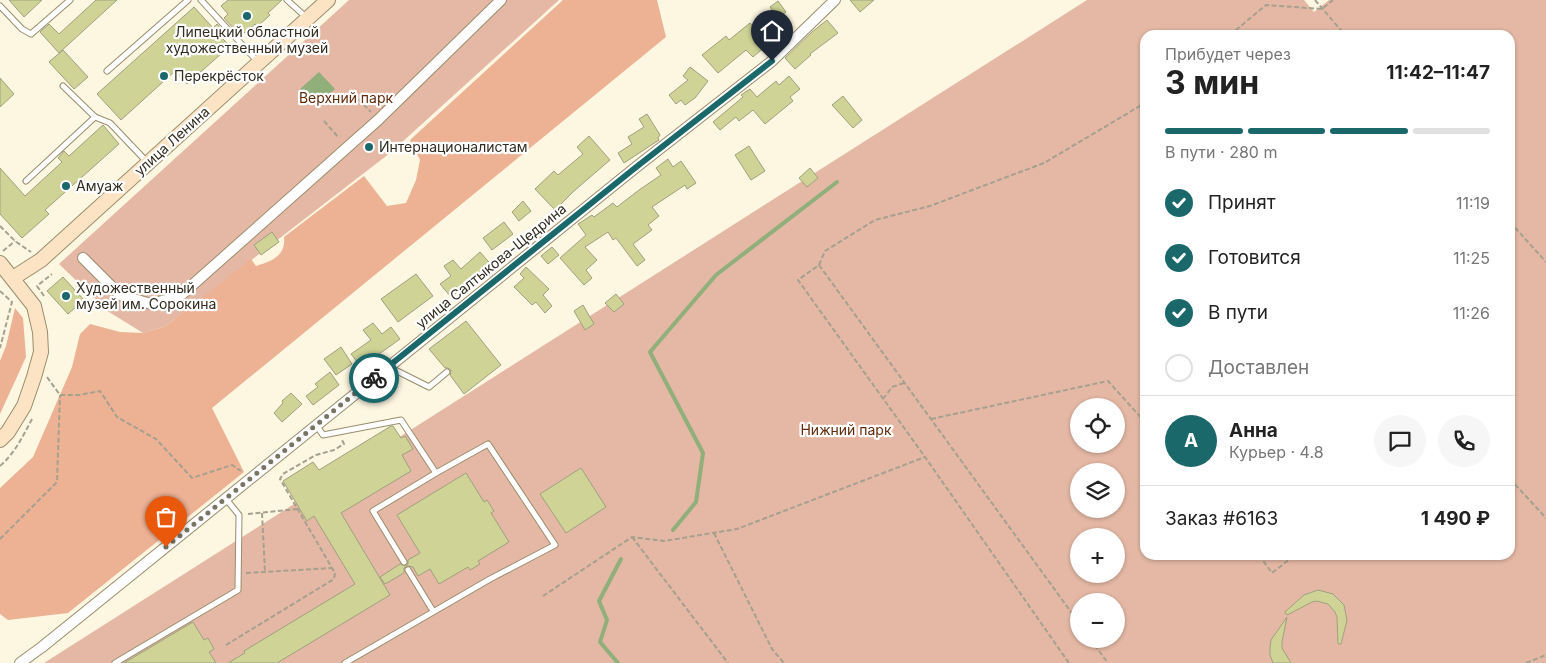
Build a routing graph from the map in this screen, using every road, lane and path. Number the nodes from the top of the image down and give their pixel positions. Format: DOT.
graph roads {
  1 [pos="70,0"];
  2 [pos="188,0"];
  3 [pos="201,0"];
  4 [pos="288,0"];
  5 [pos="328,0"];
  6 [pos="501,0"];
  7 [pos="835,0"];
  8 [pos="1314,0"];
  9 [pos="1333,0"];
  10 [pos="0,6"];
  11 [pos="1322,9"];
  12 [pos="308,18"];
  13 [pos="1236,30"];
  14 [pos="1341,30"];
  15 [pos="258,63"];
  16 [pos="107,71"];
  17 [pos="63,86"];
  18 [pos="353,94"];
  19 [pos="1140,106"];
  20 [pos="372,114"];
  21 [pos="95,117"];
  22 [pos="324,121"];
  23 [pos="339,138"];
  24 [pos="148,164"];
  25 [pos="26,181"];
  26 [pos="0,226"];
  27 [pos="1515,228"];
  28 [pos="15,241"];
  29 [pos="0,253"];
  30 [pos="32,253"];
  31 [pos="84,258"];
  32 [pos="1546,262"];
  33 [pos="0,263"];
  34 [pos="819,265"];
  35 [pos="52,274"];
  36 [pos="10,278"];
  37 [pos="37,286"];
  38 [pos="0,292"];
  39 [pos="0,348"];
  40 [pos="388,367"];
  41 [pos="448,372"];
  42 [pos="47,378"];
  43 [pos="904,383"];
  44 [pos="60,395"];
  45 [pos="882,400"];
  46 [pos="1140,416"];
  47 [pos="930,419"];
  48 [pos="316,425"];
  49 [pos="339,432"];
  50 [pos="0,440"];
  51 [pos="925,458"];
  52 [pos="436,473"];
  53 [pos="251,478"];
  54 [pos="1515,484"];
  55 [pos="226,499"];
  56 [pos="298,509"];
  57 [pos="1546,512"];
  58 [pos="262,513"];
  59 [pos="239,515"];
  60 [pos="1545,517"];
  61 [pos="714,533"];
  62 [pos="632,538"];
  63 [pos="0,539"];
  64 [pos="1263,560"];
  65 [pos="1289,560"];
  66 [pos="404,562"];
  67 [pos="332,568"];
  68 [pos="408,570"];
  69 [pos="265,572"];
  70 [pos="238,573"];
  71 [pos="543,596"];
  72 [pos="433,611"];
  73 [pos="1070,611"];
  74 [pos="226,645"];
  75 [pos="1097,648"];
  76 [pos="1546,655"];
  77 [pos="20,663"];
  78 [pos="115,663"];
  79 [pos="345,663"];
  80 [pos="728,663"];
  81 [pos="784,663"];
  82 [pos="1068,663"];
  83 [pos="1108,663"];
  84 [pos="1526,663"];
  1 -- 10 [label="lane"];
  2 -- 16 [label="lane"];
  3 -- 15 [label="lane"];
  4 -- 12 [label="lane"];
  5 -- 12 [label="street, улица Ленина"];
  6 -- 31 [label="street"];
  7 -- 40 [label="street, улица Салтыкова-Щедрина"];
  8 -- 11 [label="path"];
  9 -- 11 [label="path"];
  11 -- 13 [label="path"];
  11 -- 14 [label="path"];
  12 -- 15 [label="street, улица Ленина"];
  15 -- 24 [label="street, улица Ленина"];
  17 -- 21 [label="lane"];
  18 -- 20 [label="path"];
  19 -- 34 [label="path"];
  21 -- 24 [label="lane"];
  21 -- 25 [label="lane"];
  22 -- 23 [label="path"];
  24 -- 36 [label="street, улица Ленина"];
  26 -- 28 [label="path"];
  27 -- 32 [label="path"];
  28 -- 29 [label="path"];
  28 -- 30 [label="path"];
  33 -- 36 [label="street"];
  34 -- 43 [label="path"];
  34 -- 45 [label="path"];
  35 -- 37 [label="path"];
  36 -- 50 [label="street"];
  38 -- 39 [label="path"];
  40 -- 41 [label="lane"];
  40 -- 48 [label="street, улица Салтыкова-Щедрина"];
  42 -- 44 [label="path"];
  43 -- 45 [label="path"];
  43 -- 47 [label="path"];
  44 -- 53 [label="path"];
  44 -- 63 [label="path"];
  45 -- 51 [label="path"];
  46 -- 47 [label="path"];
  47 -- 73 [label="path"];
  48 -- 49 [label="lane"];
  48 -- 53 [label="street, улица Салтыкова-Щедрина"];
  49 -- 52 [label="lane"];
  49 -- 56 [label="path"];
  51 -- 61 [label="path"];
  51 -- 82 [label="path"];
  52 -- 66 [label="lane"];
  52 -- 72 [label="lane"];
  53 -- 55 [label="street, улица Салтыкова-Щедрина"];
  54 -- 60 [label="path"];
  55 -- 59 [label="lane"];
  55 -- 77 [label="street, улица Салтыкова-Щедрина"];
  56 -- 58 [label="path"];
  56 -- 67 [label="path"];
  57 -- 60 [label="path"];
  58 -- 59 [label="path"];
  58 -- 69 [label="path"];
  59 -- 70 [label="lane"];
  61 -- 62 [label="path"];
  61 -- 81 [label="path"];
  62 -- 71 [label="path"];
  62 -- 80 [label="path"];
  64 -- 65 [label="path"];
  67 -- 69 [label="path"];
  67 -- 74 [label="path"];
  68 -- 72 [label="lane"];
  69 -- 70 [label="path"];
  70 -- 78 [label="lane"];
  72 -- 79 [label="lane"];
  75 -- 83 [label="path"];
  76 -- 84 [label="path"];
}
